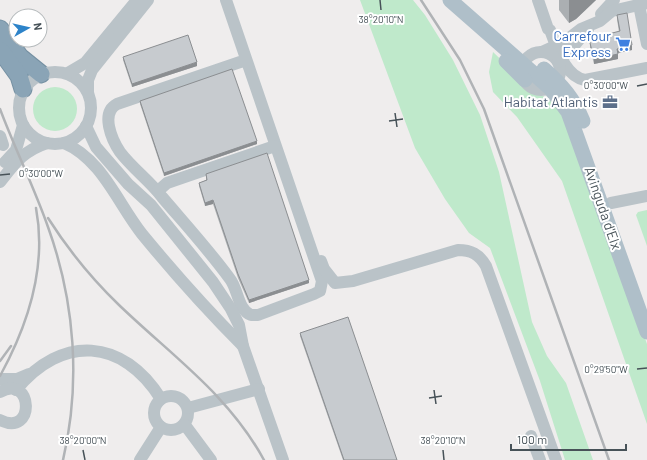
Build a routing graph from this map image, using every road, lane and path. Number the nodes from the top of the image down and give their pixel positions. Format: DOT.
graph roads {
  1 [pos="137,0"];
  2 [pos="148,0"];
  3 [pos="226,0"];
  4 [pos="232,0"];
  5 [pos="444,0"];
  6 [pos="450,0"];
  7 [pos="465,0"];
  8 [pos="538,0"];
  9 [pos="614,0"];
  10 [pos="643,4"];
  11 [pos="590,25"];
  12 [pos="0,29"];
  13 [pos="548,29"];
  14 [pos="647,44"];
  15 [pos="556,46"];
  16 [pos="0,49"];
  17 [pos="531,57"];
  18 [pos="16,60"];
  19 [pos="246,60"];
  20 [pos="562,62"];
  21 [pos="647,68"];
  22 [pos="68,73"];
  23 [pos="41,74"];
  24 [pos="525,80"];
  25 [pos="554,84"];
  26 [pos="23,89"];
  27 [pos="88,92"];
  28 [pos="23,124"];
  29 [pos="86,126"];
  30 [pos="47,143"];
  31 [pos="64,143"];
  32 [pos="275,146"];
  33 [pos="0,168"];
  34 [pos="0,182"];
  35 [pos="158,191"];
  36 [pos="647,196"];
  37 [pos="611,203"];
  38 [pos="647,303"];
  39 [pos="647,332"];
  40 [pos="243,346"];
  41 [pos="32,372"];
  42 [pos="0,388"];
  43 [pos="258,389"];
  44 [pos="16,390"];
  45 [pos="161,399"];
  46 [pos="188,408"];
  47 [pos="0,420"];
  48 [pos="185,425"];
  49 [pos="161,427"];
  50 [pos="531,436"];
  51 [pos="140,460"];
  52 [pos="211,460"];
  53 [pos="283,460"];
  54 [pos="540,460"];
  55 [pos="556,460"];
  1 -- 22 [label="street"];
  2 -- 27 [label="street"];
  3 -- 19 [label="street"];
  4 -- 55 [label="street"];
  5 -- 24 [label="main road"];
  6 -- 17 [label="main road, Avinguda d'Elx"];
  7 -- 17 [label="main road, Avinguda d'Elx"];
  8 -- 13 [label="street"];
  9 -- 11 [label="street"];
  10 -- 11 [label="street"];
  10 -- 14 [label="street"];
  11 -- 15 [label="street"];
  11 -- 20 [label="street"];
  12 -- 18 [label="highway"];
  13 -- 15 [label="street"];
  13 -- 17 [label="street"];
  15 -- 17 [label="street"];
  15 -- 20 [label="street"];
  16 -- 18 [label="highway"];
  17 -- 20 [label="street, Avinguda d'Elx"];
  17 -- 24 [label="street"];
  17 -- 25 [label="main road, Avinguda d'Elx"];
  18 -- 23 [label="highway"];
  18 -- 26 [label="highway"];
  19 -- 32 [label="street"];
  19 -- 35 [label="street"];
  20 -- 21 [label="street"];
  20 -- 25 [label="street"];
  22 -- 23 [label="street"];
  22 -- 27 [label="street"];
  23 -- 26 [label="street"];
  24 -- 25 [label="street"];
  25 -- 37 [label="main road, Avinguda d'Elx"];
  25 -- 39 [label="main road, Avinguda d'Elx"];
  26 -- 28 [label="street"];
  27 -- 29 [label="street"];
  28 -- 30 [label="street"];
  28 -- 33 [label="street"];
  29 -- 31 [label="street"];
  29 -- 40 [label="street"];
  30 -- 31 [label="street"];
  30 -- 34 [label="street"];
  31 -- 40 [label="street"];
  32 -- 35 [label="street"];
  32 -- 35 [label="street"];
  36 -- 37 [label="street"];
  37 -- 38 [label="main road, Avinguda d'Elx"];
  40 -- 43 [label="street"];
  41 -- 42 [label="street"];
  41 -- 44 [label="street"];
  41 -- 45 [label="street"];
  42 -- 44 [label="street"];
  43 -- 46 [label="street"];
  43 -- 53 [label="street"];
  44 -- 47 [label="street"];
  45 -- 46 [label="street"];
  45 -- 49 [label="street"];
  46 -- 48 [label="street"];
  48 -- 49 [label="street"];
  48 -- 52 [label="street"];
  49 -- 51 [label="street"];
  50 -- 54 [label="street"];
}
